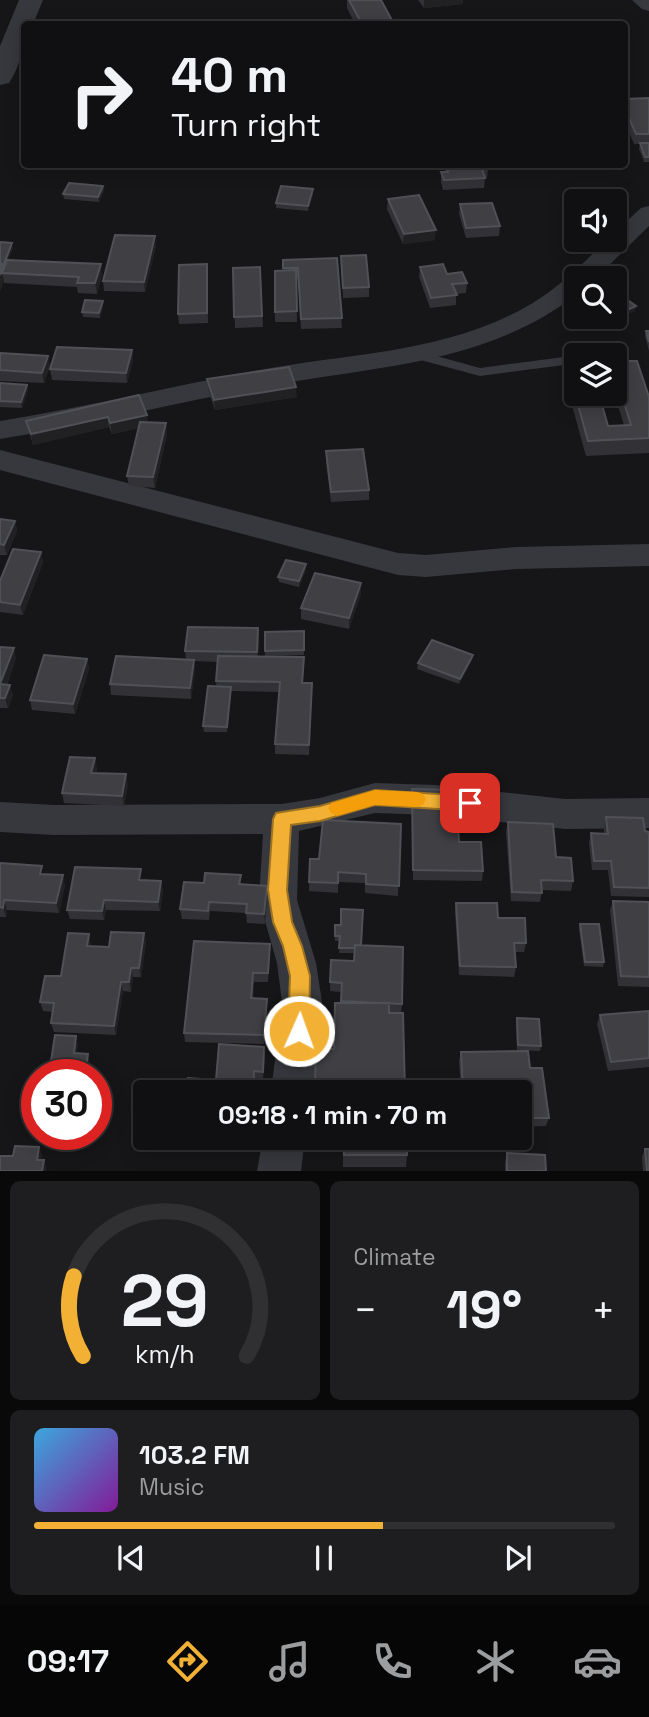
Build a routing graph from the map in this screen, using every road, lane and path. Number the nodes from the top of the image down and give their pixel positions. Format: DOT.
graph roads {
  1 [pos="31,0"];
  2 [pos="642,0"];
  3 [pos="649,5"];
  4 [pos="7,40"];
  5 [pos="0,77"];
  6 [pos="649,213"];
  7 [pos="594,266"];
  8 [pos="564,293"];
  9 [pos="418,355"];
  10 [pos="564,361"];
  11 [pos="0,430"];
  12 [pos="0,460"];
  13 [pos="649,555"];
  14 [pos="649,813"];
  15 [pos="0,817"];
  16 [pos="282,819"];
  17 [pos="293,1080"];
  18 [pos="282,1150"];
  19 [pos="279,1171"];
  1 -- 4 [label="street"];
  2 -- 3 [label="street"];
  4 -- 5 [label="street"];
  6 -- 7 [label="street"];
  8 -- 9 [label="street"];
  9 -- 10 [label="lane"];
  9 -- 11 [label="street"];
  12 -- 13 [label="street"];
  14 -- 16 [label="street"];
  15 -- 16 [label="street"];
  16 -- 17 [label="street"];
  18 -- 19 [label="street"];
}
